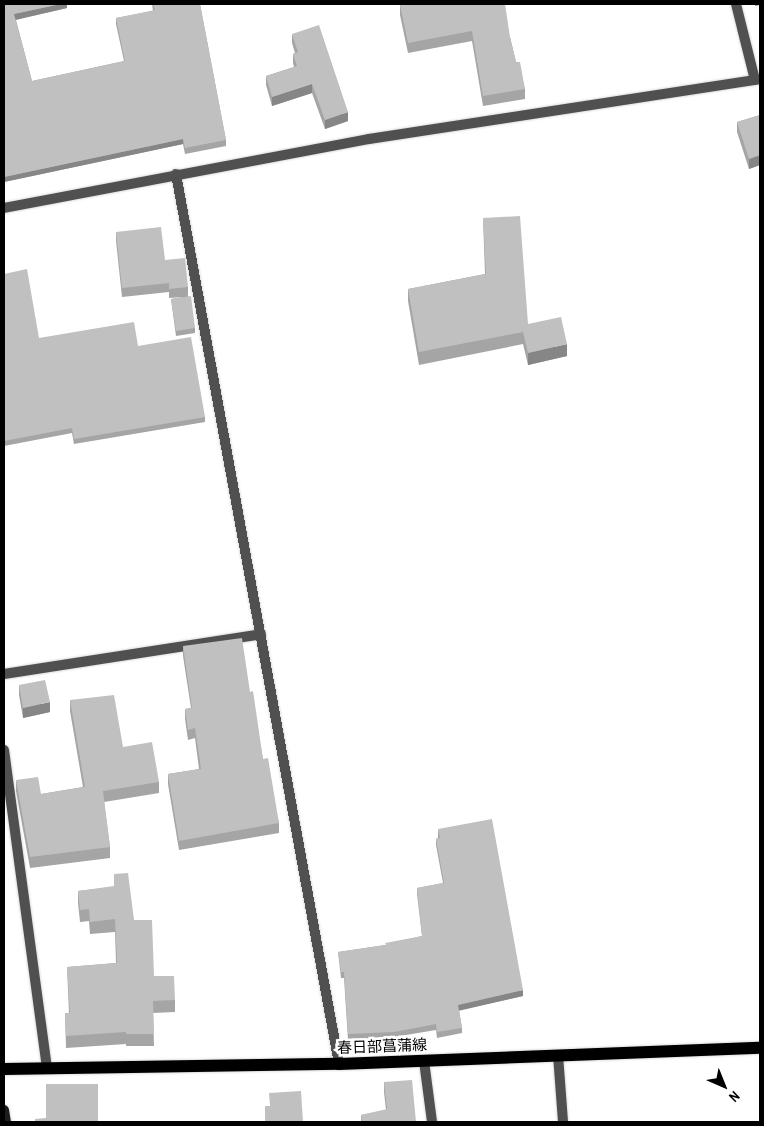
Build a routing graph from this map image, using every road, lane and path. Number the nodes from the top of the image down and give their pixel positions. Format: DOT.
graph roads {
  1 [pos="736,4"];
  2 [pos="758,79"];
  3 [pos="176,174"];
  4 [pos="4,208"];
  5 [pos="262,634"];
  6 [pos="4,674"];
  7 [pos="4,750"];
  8 [pos="760,1048"];
  9 [pos="558,1055"];
  10 [pos="424,1061"];
  11 [pos="339,1064"];
  12 [pos="4,1069"];
  13 [pos="48,1069"];
  14 [pos="4,1110"];
  15 [pos="6,1122"];
  16 [pos="432,1122"];
  17 [pos="563,1122"];
  1 -- 2 [label="street"];
  2 -- 3 [label="street"];
  3 -- 4 [label="street"];
  3 -- 5 [label="street"];
  5 -- 6 [label="street"];
  5 -- 11 [label="street"];
  7 -- 13 [label="street"];
  8 -- 9 [label="main road, 春日部菖蒲線"];
  9 -- 10 [label="main road, 春日部菖蒲線"];
  9 -- 17 [label="street"];
  10 -- 11 [label="main road, 春日部菖蒲線"];
  10 -- 16 [label="street"];
  11 -- 13 [label="main road, 春日部菖蒲線"];
  12 -- 13 [label="main road, 春日部菖蒲線"];
  14 -- 15 [label="street"];
}
